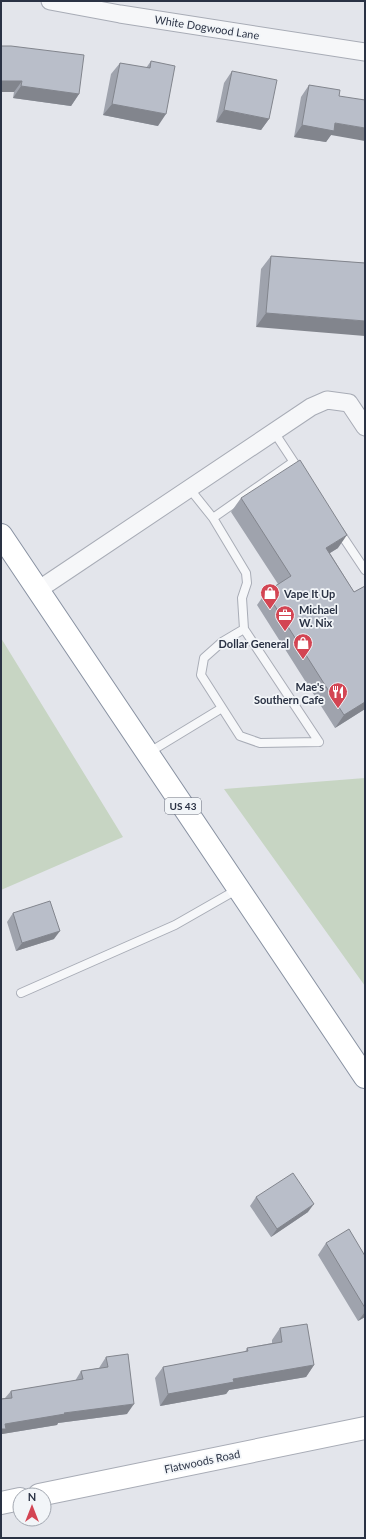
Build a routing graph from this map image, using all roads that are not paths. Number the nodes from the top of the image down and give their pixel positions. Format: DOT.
graph roads {
  1 [pos="50,1"];
  2 [pos="365,52"];
  3 [pos="365,427"];
  4 [pos="274,432"];
  5 [pos="294,462"];
  6 [pos="306,481"];
  7 [pos="189,488"];
  8 [pos="213,518"];
  9 [pos="336,526"];
  10 [pos="1,535"];
  11 [pos="365,570"];
  12 [pos="38,590"];
  13 [pos="244,629"];
  14 [pos="222,708"];
  15 [pos="148,753"];
  16 [pos="239,888"];
  17 [pos="21,993"];
  18 [pos="365,1077"];
  19 [pos="365,1428"];
  20 [pos="52,1492"];
  21 [pos="12,1501"];
  22 [pos="1,1503"];
  1 -- 2 [label="street, White Dogwood Lane"];
  3 -- 4 [label="street"];
  4 -- 5 [label="lane"];
  4 -- 7 [label="street"];
  5 -- 6 [label="lane"];
  5 -- 8 [label="lane"];
  7 -- 8 [label="lane"];
  7 -- 12 [label="street"];
  8 -- 13 [label="lane"];
  9 -- 11 [label="lane"];
  10 -- 12 [label="main road, US 43"];
  12 -- 15 [label="main road, US 43"];
  13 -- 14 [label="lane"];
  13 -- 14 [label="lane"];
  14 -- 15 [label="lane"];
  15 -- 16 [label="main road, US 43"];
  16 -- 17 [label="lane"];
  16 -- 18 [label="main road, US 43"];
  19 -- 20 [label="main road, Flatwoods Road"];
  21 -- 22 [label="main road"];
}
